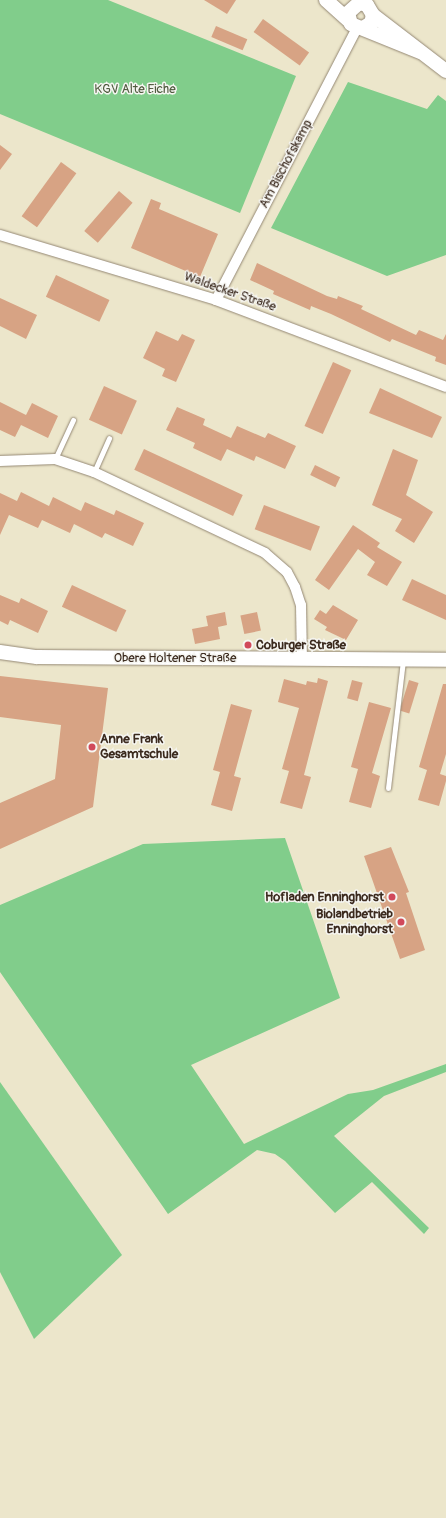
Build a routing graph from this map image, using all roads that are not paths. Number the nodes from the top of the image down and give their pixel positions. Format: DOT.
graph roads {
  1 [pos="326,0"];
  2 [pos="340,0"];
  3 [pos="361,2"];
  4 [pos="373,15"];
  5 [pos="356,25"];
  6 [pos="420,52"];
  7 [pos="446,71"];
  8 [pos="0,235"];
  9 [pos="216,300"];
  10 [pos="446,387"];
  11 [pos="73,420"];
  12 [pos="110,438"];
  13 [pos="55,459"];
  14 [pos="0,462"];
  15 [pos="94,472"];
  16 [pos="0,652"];
  17 [pos="302,660"];
  18 [pos="403,660"];
  19 [pos="446,660"];
  20 [pos="388,788"];
  1 -- 5 [label="street"];
  2 -- 3 [label="street"];
  3 -- 4 [label="street"];
  3 -- 5 [label="street"];
  4 -- 5 [label="street"];
  4 -- 6 [label="street"];
  5 -- 6 [label="street"];
  5 -- 9 [label="street, Am Bischofskamp"];
  6 -- 7 [label="street"];
  8 -- 9 [label="street, Waldecker Straße"];
  9 -- 10 [label="street, Waldecker Straße"];
  11 -- 13 [label="lane"];
  12 -- 15 [label="lane"];
  13 -- 14 [label="street"];
  13 -- 15 [label="street"];
  15 -- 17 [label="street"];
  16 -- 17 [label="street, Obere Holtener Straße"];
  17 -- 18 [label="street, Obere Holtener Straße"];
  18 -- 19 [label="street, Obere Holtener Straße"];
  18 -- 20 [label="lane"];
}
